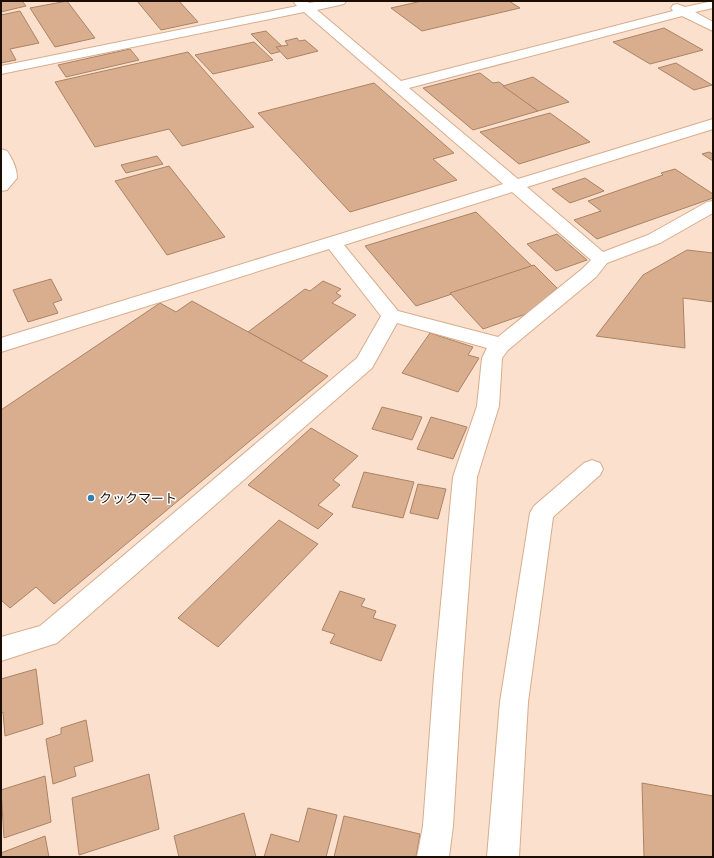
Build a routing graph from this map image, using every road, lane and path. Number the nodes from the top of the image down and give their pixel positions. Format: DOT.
graph roads {
  1 [pos="340,1"];
  2 [pos="665,1"];
  3 [pos="303,4"];
  4 [pos="713,4"];
  5 [pos="684,11"];
  6 [pos="713,27"];
  7 [pos="1,70"];
  8 [pos="398,86"];
  9 [pos="713,124"];
  10 [pos="1,154"];
  11 [pos="514,185"];
  12 [pos="1,186"];
  13 [pos="713,206"];
  14 [pos="332,242"];
  15 [pos="601,259"];
  16 [pos="391,315"];
  17 [pos="501,345"];
  18 [pos="1,346"];
  19 [pos="592,469"];
  20 [pos="1,649"];
  21 [pos="434,857"];
  22 [pos="503,857"];
  1 -- 3 [label="street"];
  2 -- 5 [label="street"];
  3 -- 7 [label="street"];
  3 -- 8 [label="street"];
  4 -- 5 [label="street"];
  5 -- 6 [label="street"];
  5 -- 8 [label="street"];
  8 -- 11 [label="street"];
  9 -- 11 [label="street"];
  10 -- 12 [label="street"];
  11 -- 14 [label="street"];
  11 -- 15 [label="street"];
  13 -- 15 [label="street"];
  14 -- 16 [label="street"];
  14 -- 18 [label="street"];
  15 -- 17 [label="street"];
  16 -- 17 [label="street"];
  16 -- 20 [label="street"];
  17 -- 21 [label="street"];
  19 -- 22 [label="street"];
}
